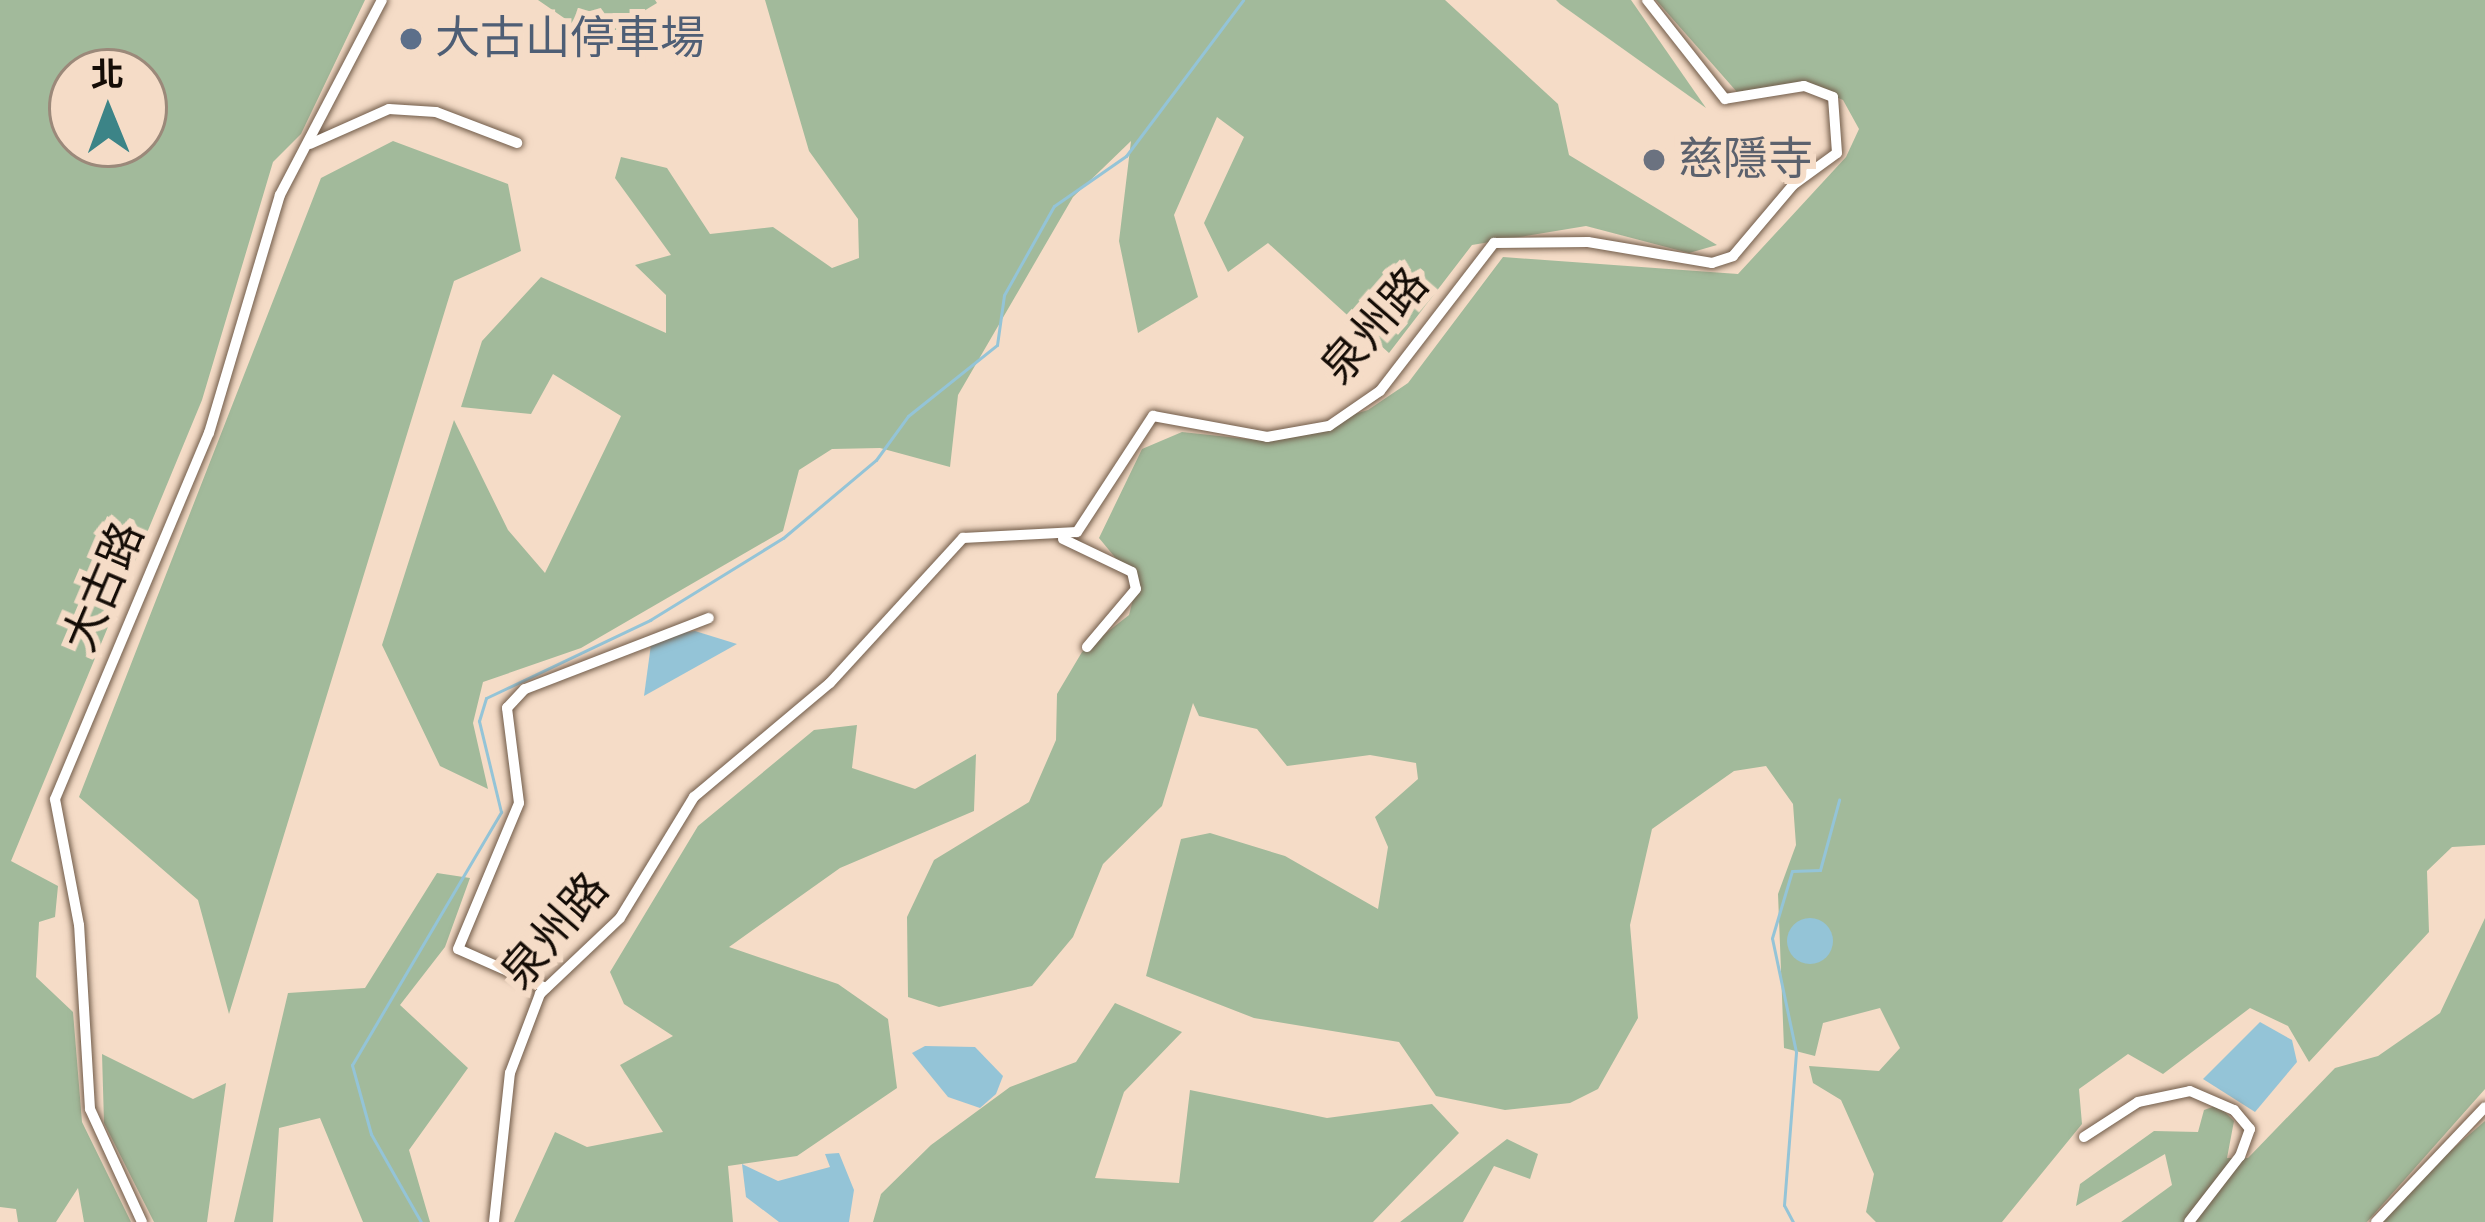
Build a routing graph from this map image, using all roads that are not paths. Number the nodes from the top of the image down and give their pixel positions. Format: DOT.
graph roads {
  1 [pos="382,0"];
  2 [pos="1647,0"];
  3 [pos="517,143"];
  4 [pos="307,145"];
  5 [pos="1063,539"];
  6 [pos="709,618"];
  7 [pos="1087,647"];
  8 [pos="546,988"];
  9 [pos="2485,1107"];
  10 [pos="2084,1137"];
  11 [pos="142,1222"];
  12 [pos="494,1222"];
  13 [pos="2189,1222"];
  14 [pos="2376,1222"];
  1 -- 4 [label="street, 大古路"];
  2 -- 5 [label="street, 泉州路"];
  3 -- 4 [label="street"];
  4 -- 11 [label="street, 大古路"];
  5 -- 7 [label="street"];
  5 -- 8 [label="street, 泉州路"];
  6 -- 8 [label="street"];
  8 -- 12 [label="street, 泉州路"];
  9 -- 14 [label="street"];
  10 -- 13 [label="street"];
}
